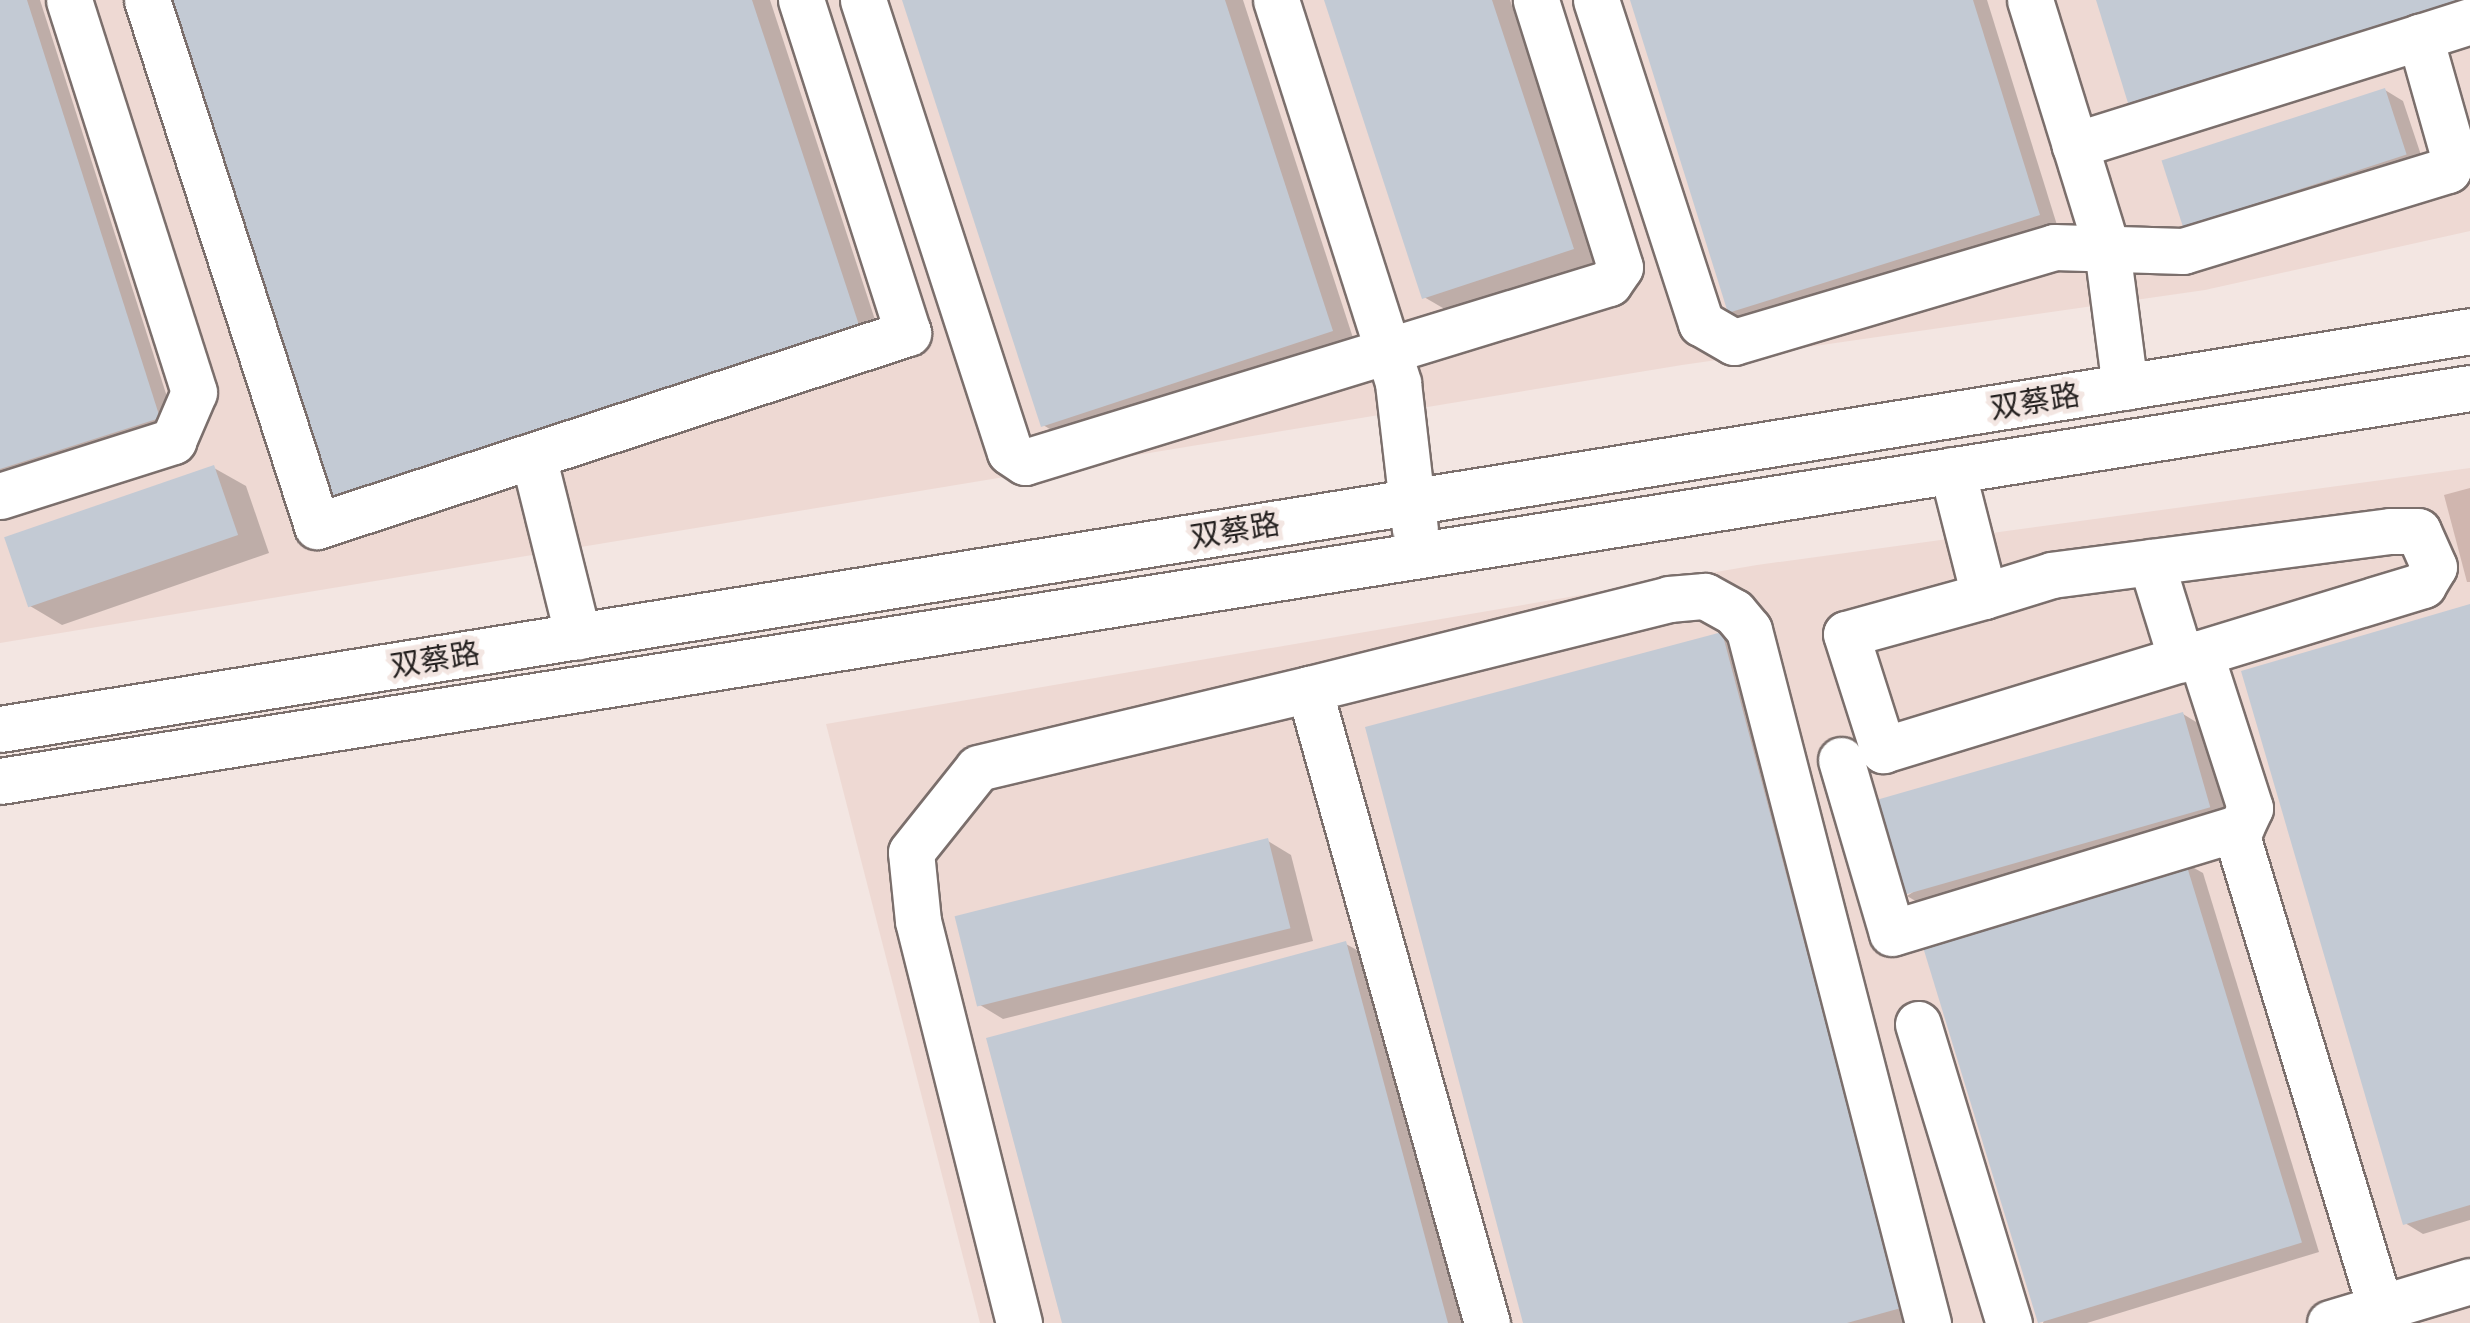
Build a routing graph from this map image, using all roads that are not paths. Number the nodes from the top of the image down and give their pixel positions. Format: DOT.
graph roads {
  1 [pos="69,0"];
  2 [pos="147,0"];
  3 [pos="801,0"];
  4 [pos="863,0"];
  5 [pos="1276,0"];
  6 [pos="1536,0"];
  7 [pos="1596,0"];
  8 [pos="2030,0"];
  9 [pos="2470,21"];
  10 [pos="2420,37"];
  11 [pos="2074,145"];
  12 [pos="2107,250"];
  13 [pos="2470,332"];
  14 [pos="1388,352"];
  15 [pos="2125,387"];
  16 [pos="2470,388"];
  17 [pos="533,456"];
  18 [pos="1952,470"];
  19 [pos="0,496"];
  20 [pos="1413,502"];
  21 [pos="1416,556"];
  22 [pos="2151,562"];
  23 [pos="1984,596"];
  24 [pos="578,636"];
  25 [pos="2191,656"];
  26 [pos="1309,689"];
  27 [pos="0,729"];
  28 [pos="1841,760"];
  29 [pos="0,781"];
  30 [pos="2241,827"];
  31 [pos="1918,1024"];
  32 [pos="2470,1281"];
  33 [pos="2382,1315"];
  34 [pos="1019,1323"];
  35 [pos="1487,1323"];
  36 [pos="1928,1323"];
  37 [pos="2010,1323"];
  38 [pos="2330,1323"];
  1 -- 19 [label="street"];
  2 -- 17 [label="street"];
  3 -- 17 [label="street"];
  4 -- 14 [label="street"];
  5 -- 14 [label="street"];
  6 -- 14 [label="street"];
  7 -- 12 [label="street"];
  8 -- 11 [label="street"];
  9 -- 10 [label="street"];
  10 -- 11 [label="street"];
  10 -- 12 [label="street"];
  11 -- 12 [label="street"];
  12 -- 15 [label="street"];
  13 -- 15 [label="street, 双蔡路"];
  14 -- 20 [label="street"];
  15 -- 20 [label="street, 双蔡路"];
  16 -- 18 [label="street, 双蔡路"];
  17 -- 24 [label="street"];
  18 -- 21 [label="street, 双蔡路"];
  18 -- 23 [label="street"];
  20 -- 21 [label="street"];
  20 -- 24 [label="street, 双蔡路"];
  21 -- 29 [label="street, 双蔡路"];
  22 -- 23 [label="street"];
  22 -- 25 [label="street"];
  22 -- 25 [label="street"];
  23 -- 25 [label="street"];
  24 -- 27 [label="street, 双蔡路"];
  25 -- 30 [label="street"];
  26 -- 34 [label="street"];
  26 -- 35 [label="street"];
  26 -- 36 [label="street"];
  28 -- 30 [label="street"];
  30 -- 33 [label="street"];
  31 -- 37 [label="street"];
  32 -- 33 [label="street"];
  33 -- 38 [label="street"];
}
